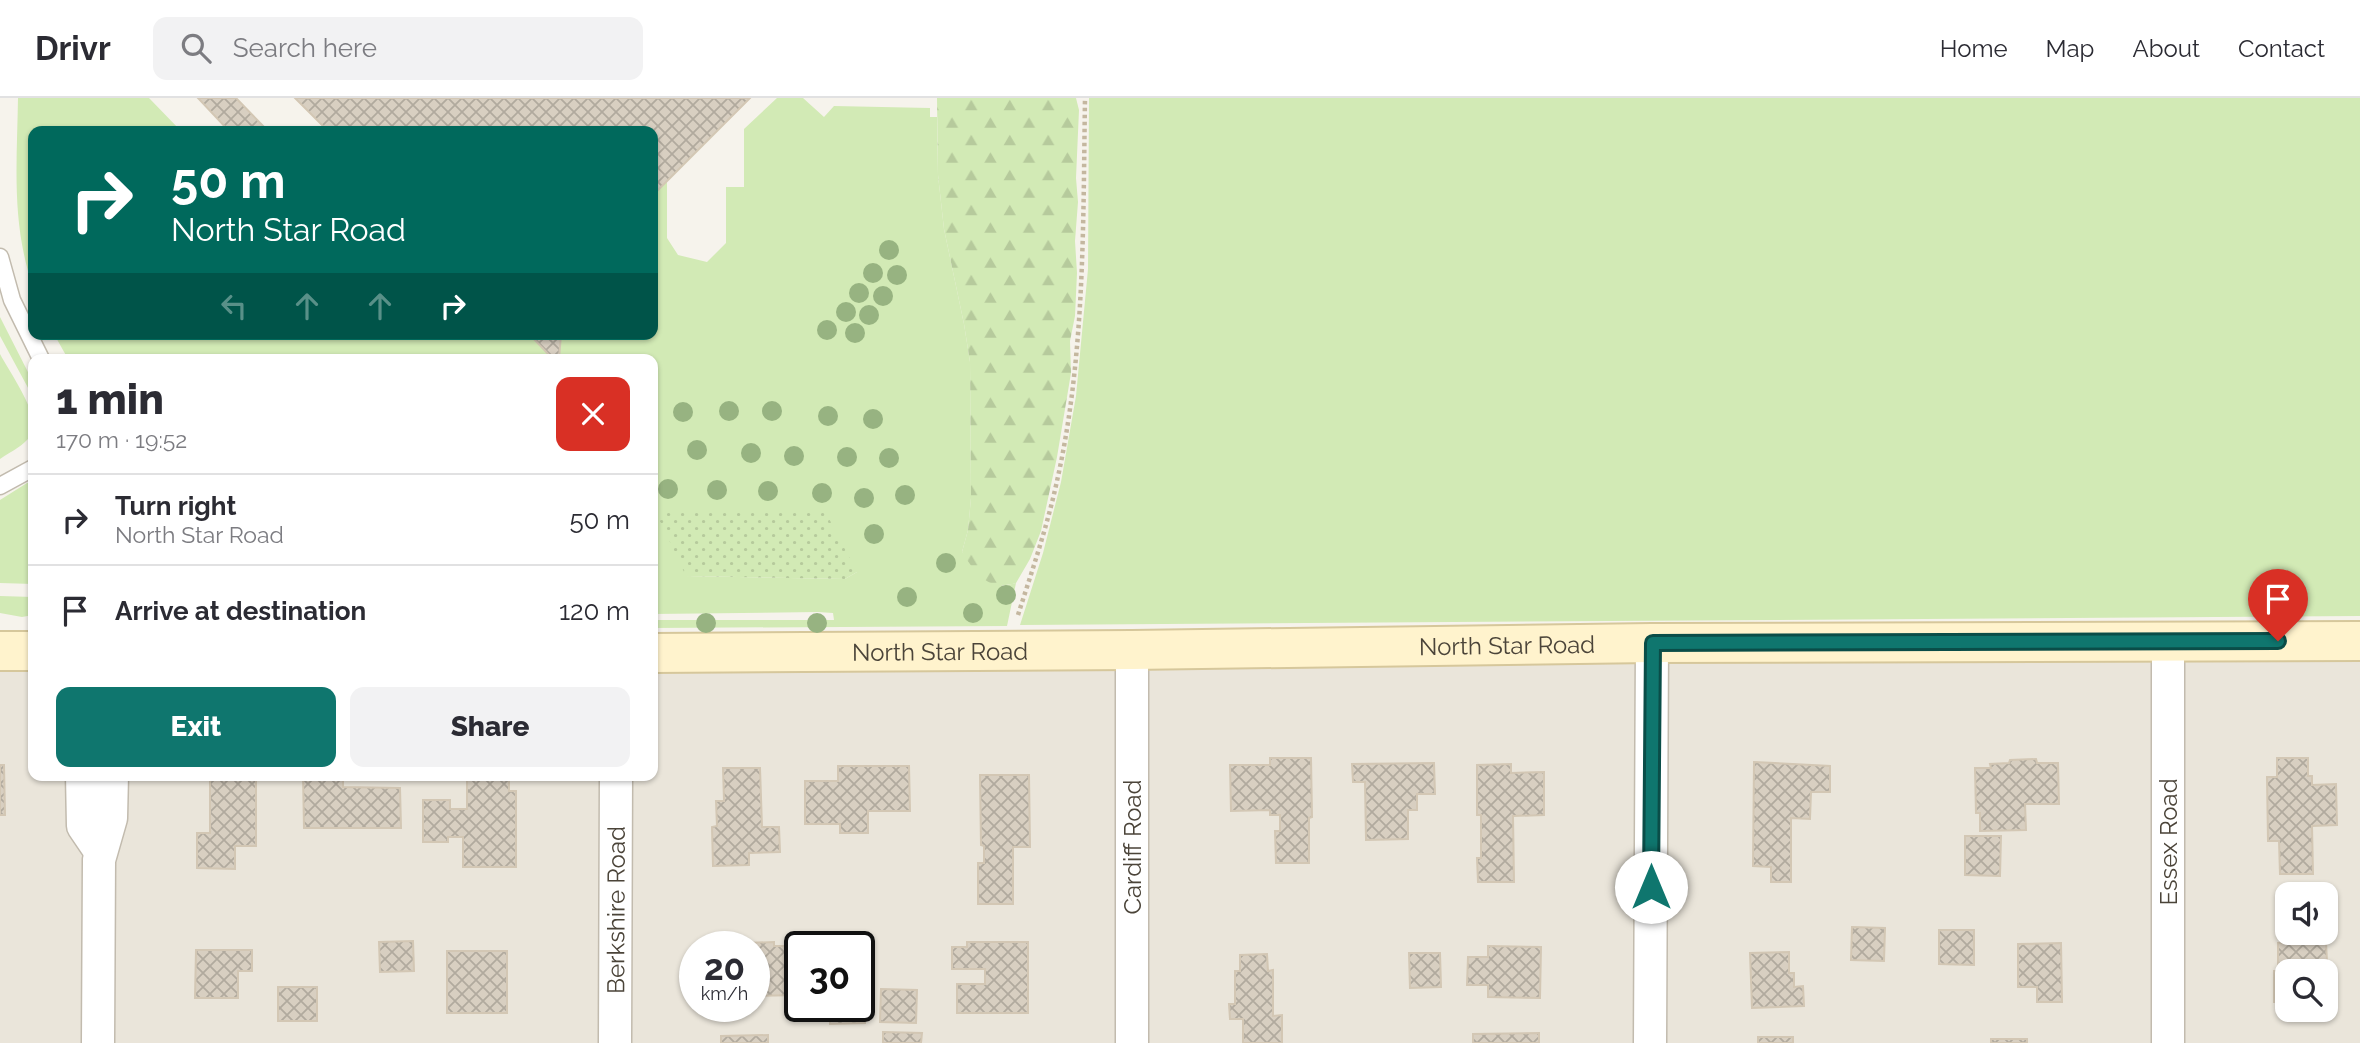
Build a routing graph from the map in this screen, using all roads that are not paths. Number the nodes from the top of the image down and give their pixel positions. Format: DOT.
graph roads {
  1 [pos="0,257"];
  2 [pos="28,333"];
  3 [pos="28,471"];
  4 [pos="0,486"];
  5 [pos="2360,641"];
  6 [pos="2168,642"];
  7 [pos="1653,643"];
  8 [pos="1132,650"];
  9 [pos="0,651"];
  10 [pos="28,651"];
  11 [pos="658,653"];
  12 [pos="82,781"];
  13 [pos="111,781"];
  14 [pos="616,781"];
  15 [pos="100,851"];
  16 [pos="99,1043"];
  17 [pos="615,1043"];
  18 [pos="1132,1043"];
  19 [pos="1650,1043"];
  20 [pos="2168,1043"];
  1 -- 2 [label="lane"];
  3 -- 4 [label="lane"];
  5 -- 6 [label="street, North Star Road"];
  6 -- 7 [label="street, North Star Road"];
  6 -- 20 [label="street, Essex Road"];
  7 -- 8 [label="street, North Star Road"];
  7 -- 19 [label="street"];
  8 -- 11 [label="street, North Star Road"];
  8 -- 18 [label="street, Cardiff Road"];
  9 -- 10 [label="street"];
  12 -- 15 [label="street"];
  13 -- 15 [label="street"];
  14 -- 17 [label="street, Berkshire Road"];
  15 -- 16 [label="street"];
}
